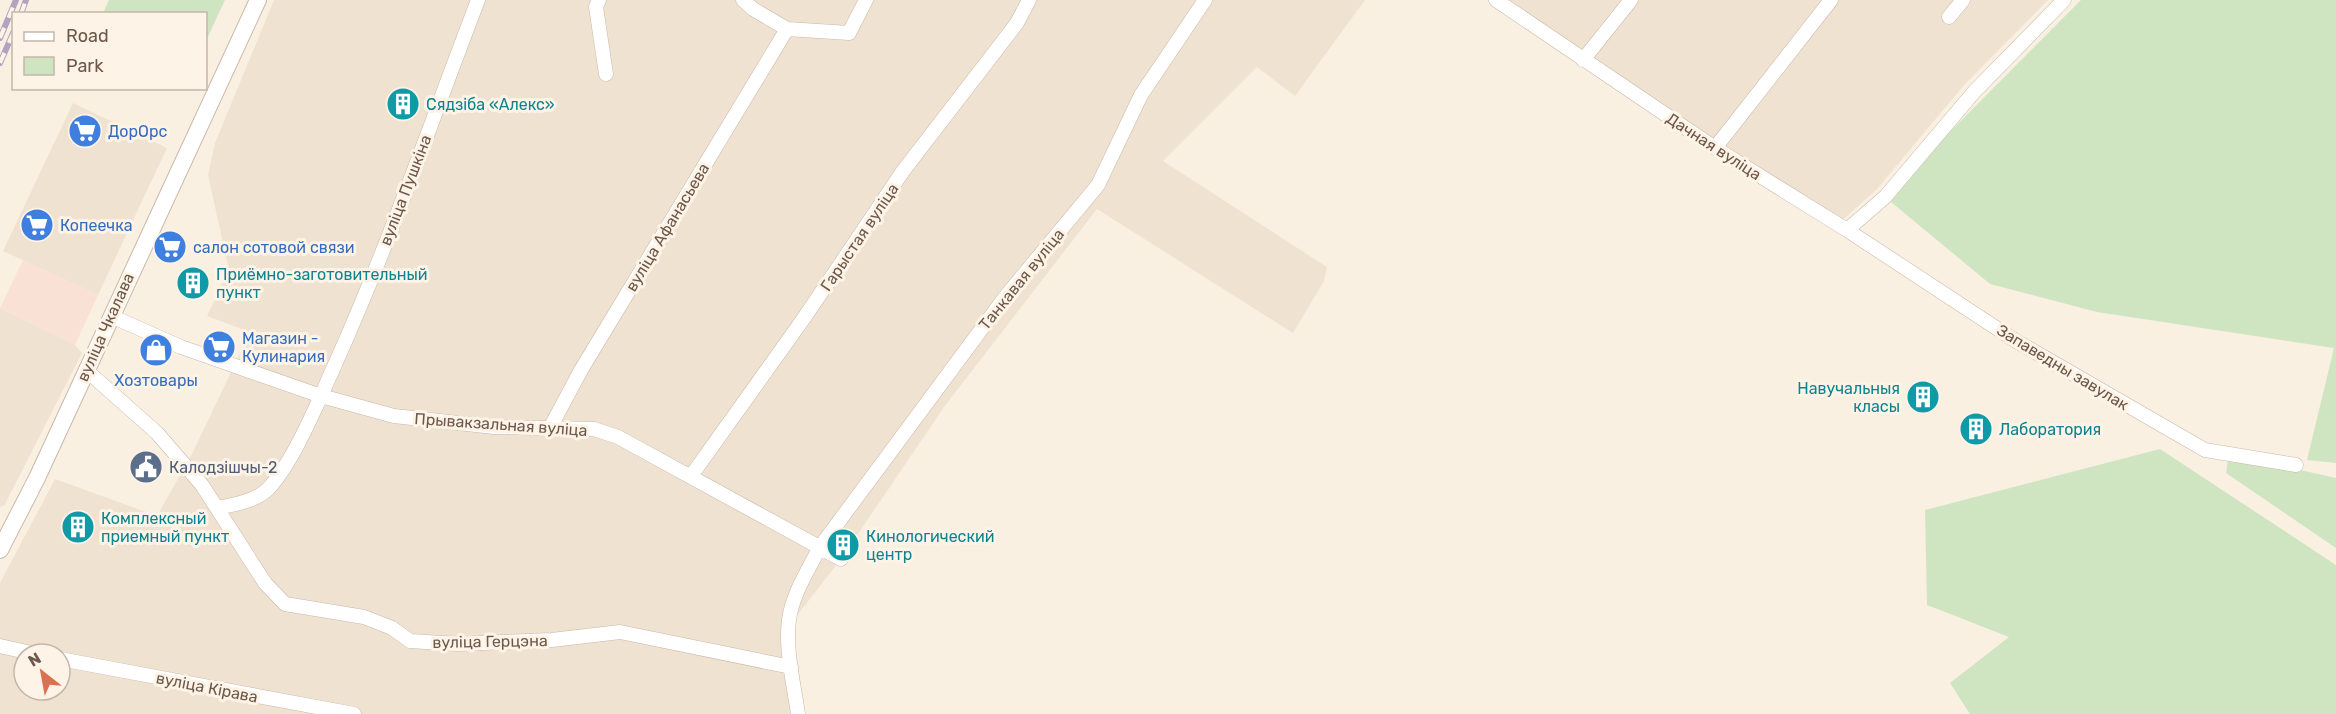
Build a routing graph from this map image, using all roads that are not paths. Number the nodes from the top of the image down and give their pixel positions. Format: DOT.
graph roads {
  1 [pos="258,0"];
  2 [pos="478,0"];
  3 [pos="599,0"];
  4 [pos="743,0"];
  5 [pos="866,0"];
  6 [pos="1029,0"];
  7 [pos="1204,0"];
  8 [pos="1496,0"];
  9 [pos="1631,0"];
  10 [pos="1831,0"];
  11 [pos="1963,0"];
  12 [pos="2064,0"];
  13 [pos="1949,17"];
  14 [pos="787,28"];
  15 [pos="1583,60"];
  16 [pos="606,74"];
  17 [pos="1715,148"];
  18 [pos="1847,230"];
  19 [pos="111,316"];
  20 [pos="86,370"];
  21 [pos="321,396"];
  22 [pos="550,428"];
  23 [pos="2296,465"];
  24 [pos="691,476"];
  25 [pos="218,508"];
  26 [pos="820,547"];
  27 [pos="0,550"];
  28 [pos="840,559"];
  29 [pos="72,661"];
  30 [pos="791,667"];
  31 [pos="354,714"];
  32 [pos="798,714"];
  1 -- 19 [label="street, вуліца Чкалава"];
  2 -- 21 [label="street, вуліца Пушкіна"];
  3 -- 16 [label="street"];
  4 -- 14 [label="street"];
  5 -- 14 [label="street"];
  6 -- 24 [label="street, Гарыстая вуліца"];
  7 -- 26 [label="street, Танкавая вуліца"];
  8 -- 15 [label="street, Дачная вуліца"];
  9 -- 15 [label="street"];
  10 -- 17 [label="street"];
  11 -- 13 [label="street"];
  12 -- 18 [label="street"];
  14 -- 22 [label="street, вуліца Афанасьева"];
  15 -- 17 [label="street, Дачная вуліца"];
  17 -- 18 [label="street, Дачная вуліца"];
  18 -- 23 [label="street, Запаведны завулак"];
  19 -- 20 [label="street, вуліца Чкалава"];
  19 -- 21 [label="street, Прывакзальная вуліца"];
  20 -- 25 [label="street, вуліца Герцэна"];
  20 -- 27 [label="street, вуліца Чкалава"];
  21 -- 22 [label="street, Прывакзальная вуліца"];
  21 -- 25 [label="street, вуліца Пушкіна"];
  22 -- 24 [label="street, Прывакзальная вуліца"];
  24 -- 26 [label="street, Прывакзальная вуліца"];
  25 -- 30 [label="street, вуліца Герцэна"];
  26 -- 28 [label="street, Прывакзальная вуліца"];
  26 -- 30 [label="street, Танкавая вуліца"];
  29 -- 31 [label="street, вуліца Кірава"];
  30 -- 32 [label="street, Танкавая вуліца"];
}
